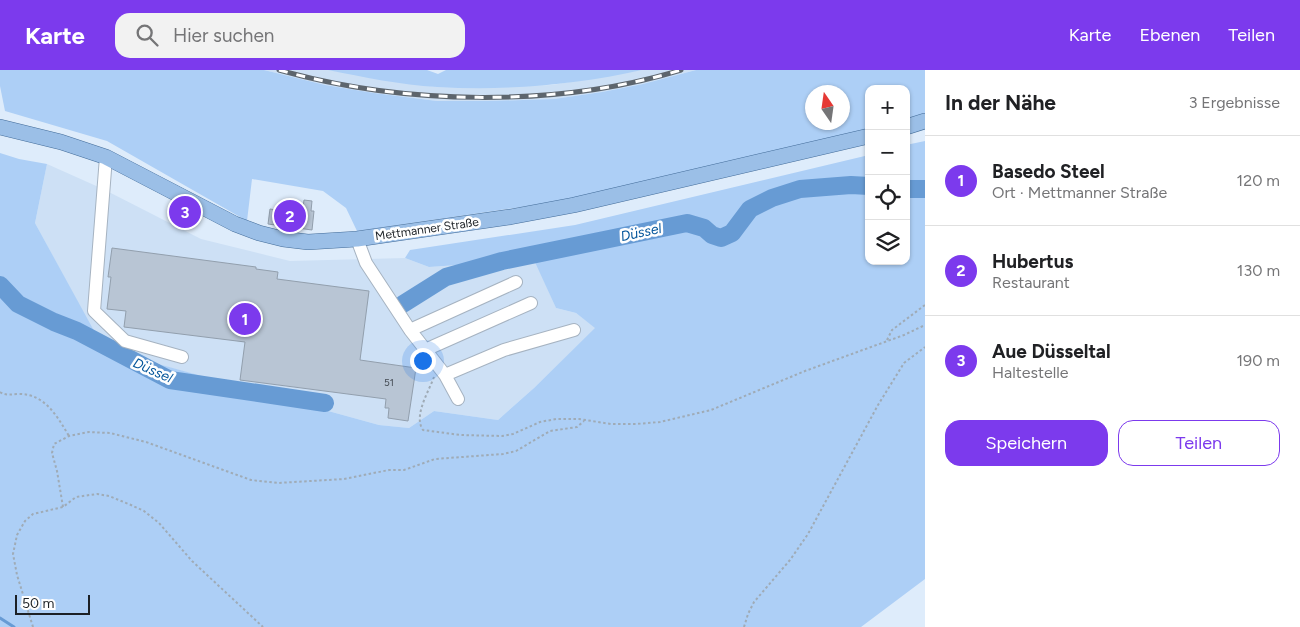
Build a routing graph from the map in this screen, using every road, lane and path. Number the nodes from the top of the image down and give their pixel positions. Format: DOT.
graph roads {
  1 [pos="925,121"];
  2 [pos="910,125"];
  3 [pos="0,127"];
  4 [pos="865,137"];
  5 [pos="106,157"];
  6 [pos="357,239"];
  7 [pos="516,282"];
  8 [pos="531,303"];
  9 [pos="925,305"];
  10 [pos="925,325"];
  11 [pos="410,330"];
  12 [pos="574,330"];
  13 [pos="887,340"];
  14 [pos="925,347"];
  15 [pos="424,350"];
  16 [pos="182,357"];
  17 [pos="442,370"];
  18 [pos="0,392"];
  19 [pos="458,400"];
  20 [pos="584,421"];
  21 [pos="69,436"];
  22 [pos="62,507"];
  23 [pos="34,627"];
  24 [pos="263,627"];
  25 [pos="744,627"];
  1 -- 2 [label="main road"];
  3 -- 5 [label="main road, Mettmanner Straße"];
  4 -- 6 [label="main road, Mettmanner Straße"];
  5 -- 6 [label="main road, Mettmanner Straße"];
  5 -- 16 [label="lane"];
  6 -- 11 [label="lane"];
  7 -- 11 [label="lane"];
  8 -- 15 [label="lane"];
  9 -- 13 [label="path"];
  10 -- 13 [label="path"];
  11 -- 15 [label="lane"];
  12 -- 17 [label="lane"];
  13 -- 20 [label="path"];
  14 -- 25 [label="path"];
  15 -- 17 [label="lane"];
  17 -- 19 [label="lane"];
  17 -- 20 [label="path"];
  18 -- 21 [label="path"];
  20 -- 21 [label="path"];
  21 -- 22 [label="path"];
  22 -- 23 [label="path"];
  22 -- 24 [label="path"];
}
